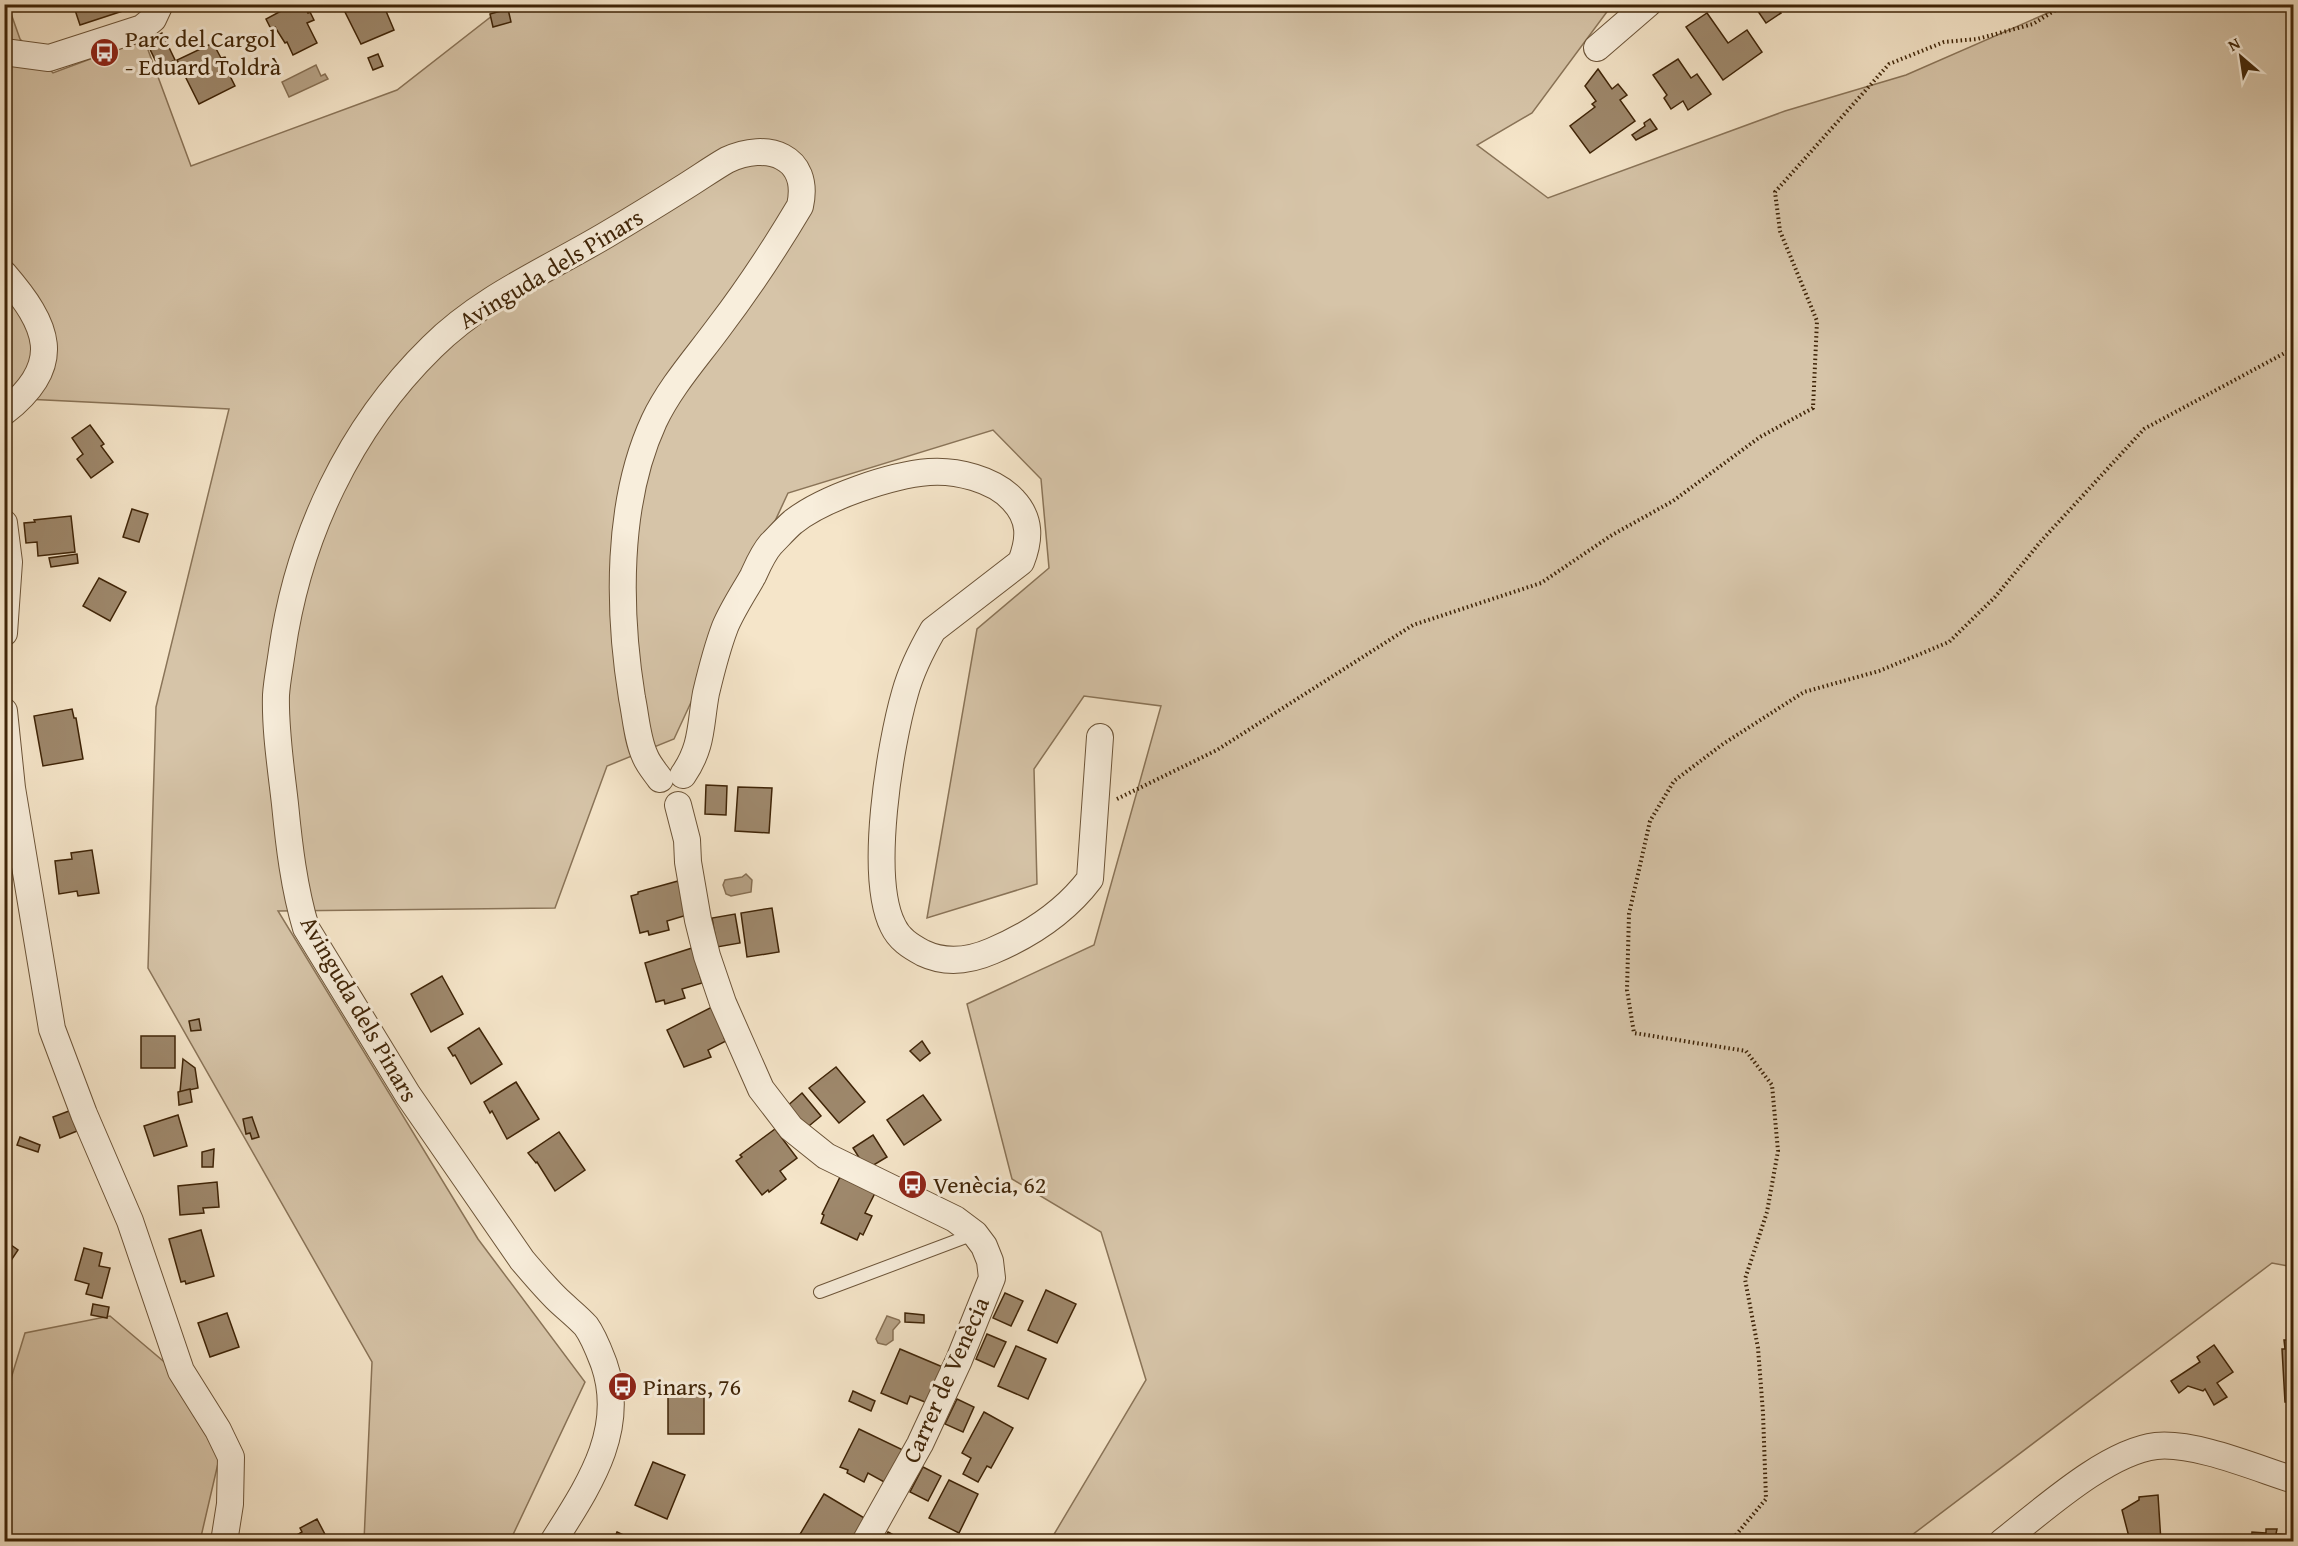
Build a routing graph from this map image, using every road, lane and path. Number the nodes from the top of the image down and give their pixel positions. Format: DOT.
graph roads {
  1 [pos="160,4"];
  2 [pos="1647,4"];
  3 [pos="2065,4"];
  4 [pos="1597,48"];
  5 [pos="4,52"];
  6 [pos="4,274"];
  7 [pos="2294,348"];
  8 [pos="4,412"];
  9 [pos="4,523"];
  10 [pos="4,633"];
  11 [pos="4,711"];
  12 [pos="1100,737"];
  13 [pos="671,777"];
  14 [pos="678,804"];
  15 [pos="1095,810"];
  16 [pos="975,1234"];
  17 [pos="820,1292"];
  18 [pos="2294,1480"];
  19 [pos="224,1542"];
  20 [pos="553,1542"];
  21 [pos="865,1542"];
  22 [pos="1730,1542"];
  23 [pos="2002,1542"];
  1 -- 5 [label="street"];
  2 -- 4 [label="street"];
  3 -- 15 [label="path"];
  6 -- 8 [label="street"];
  7 -- 22 [label="path"];
  9 -- 10 [label="street"];
  11 -- 19 [label="street"];
  12 -- 15 [label="street"];
  13 -- 14 [label="street, Avinguda dels Pinars"];
  13 -- 15 [label="street"];
  13 -- 20 [label="street, Avinguda dels Pinars"];
  14 -- 16 [label="street, Carrer de Venècia"];
  16 -- 17 [label="lane"];
  16 -- 21 [label="street, Carrer de Venècia"];
  18 -- 23 [label="street"];
}
